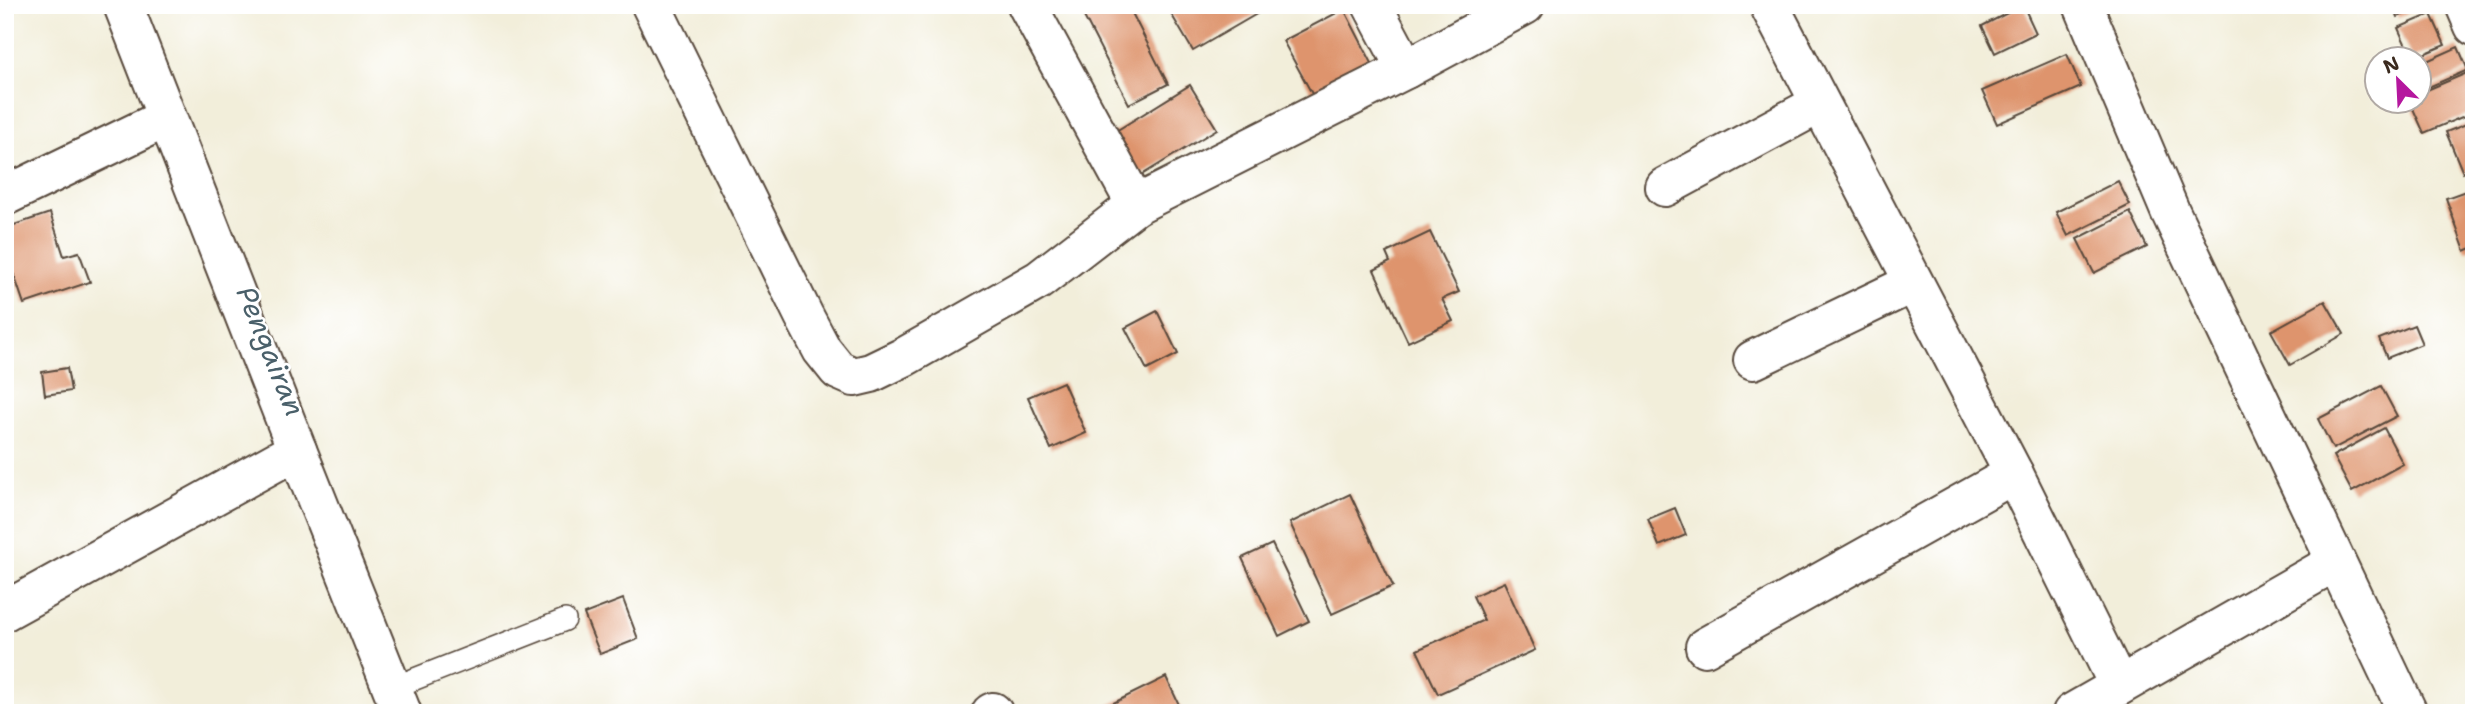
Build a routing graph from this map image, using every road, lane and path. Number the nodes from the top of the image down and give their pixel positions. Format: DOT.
graph roads {
  1 [pos="123,5"];
  2 [pos="651,5"];
  3 [pos="1027,5"];
  4 [pos="1372,5"];
  5 [pos="1525,5"];
  6 [pos="1769,5"];
  7 [pos="2083,5"];
  8 [pos="2465,5"];
  9 [pos="2474,26"];
  10 [pos="1406,69"];
  11 [pos="1819,104"];
  12 [pos="166,118"];
  13 [pos="1665,187"];
  14 [pos="5,196"];
  15 [pos="1136,205"];
  16 [pos="1913,283"];
  17 [pos="1753,360"];
  18 [pos="297,450"];
  19 [pos="2014,474"];
  20 [pos="2336,562"];
  21 [pos="5,611"];
  22 [pos="565,620"];
  23 [pos="1705,647"];
  24 [pos="2119,686"];
  25 [pos="397,701"];
  26 [pos="2072,713"];
  27 [pos="2408,713"];
  1 -- 12 [label="street"];
  2 -- 15 [label="street"];
  3 -- 15 [label="street"];
  4 -- 10 [label="street"];
  5 -- 10 [label="street"];
  6 -- 11 [label="street"];
  7 -- 20 [label="street"];
  8 -- 9 [label="street"];
  10 -- 15 [label="street"];
  11 -- 13 [label="street"];
  11 -- 16 [label="street"];
  12 -- 14 [label="street"];
  12 -- 18 [label="street"];
  16 -- 17 [label="street"];
  16 -- 19 [label="street"];
  18 -- 21 [label="street"];
  18 -- 25 [label="street"];
  19 -- 23 [label="street"];
  19 -- 24 [label="street"];
  20 -- 24 [label="street"];
  20 -- 27 [label="street"];
  22 -- 25 [label="lane"];
  24 -- 26 [label="street"];
}
